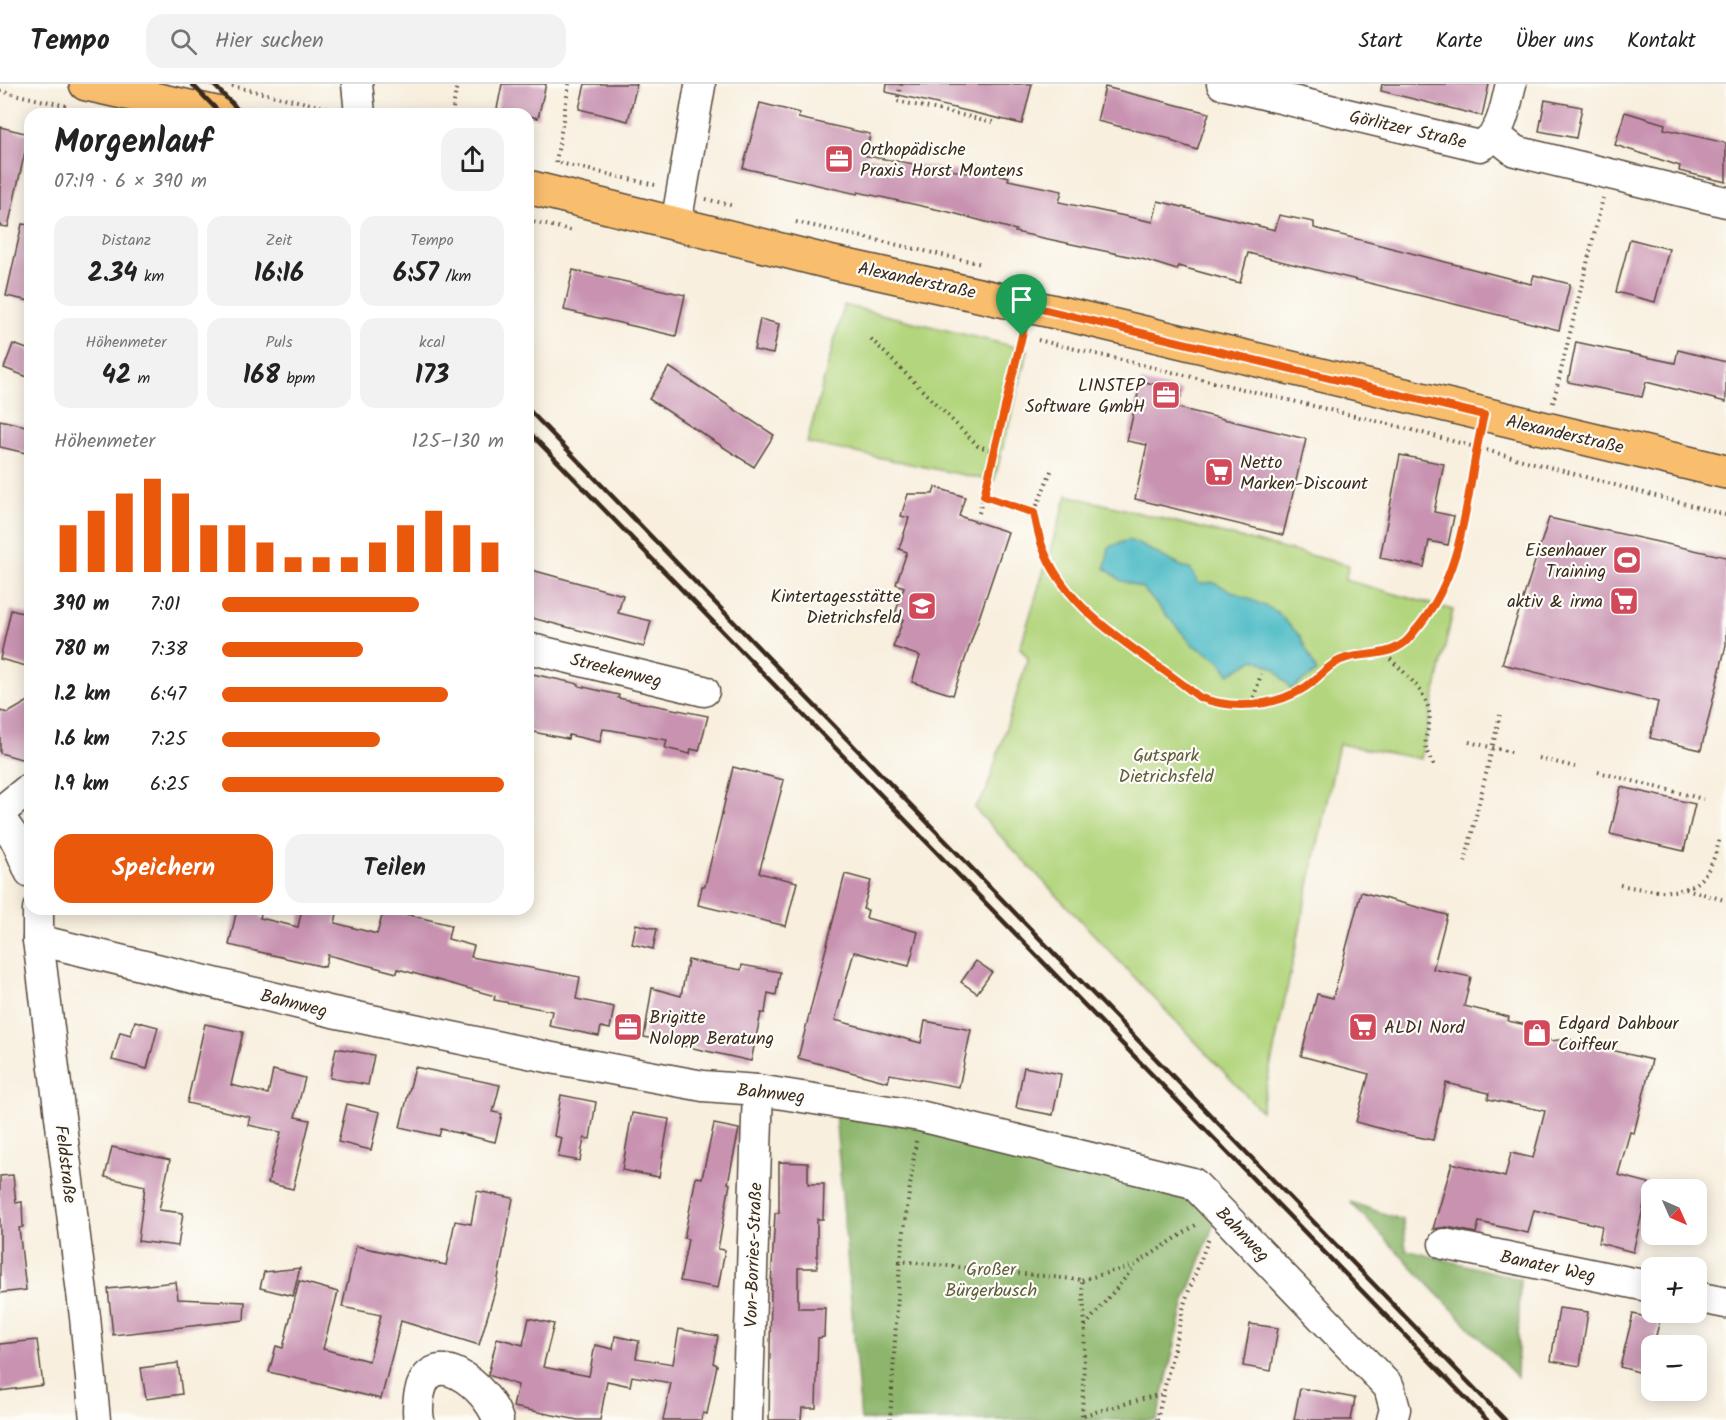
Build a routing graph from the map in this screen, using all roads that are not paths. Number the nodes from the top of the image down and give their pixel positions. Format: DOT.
graph roads {
  1 [pos="357,84"];
  2 [pos="1222,84"];
  3 [pos="1511,84"];
  4 [pos="700,86"];
  5 [pos="79,96"];
  6 [pos="225,100"];
  7 [pos="134,105"];
  8 [pos="351,108"];
  9 [pos="1495,135"];
  10 [pos="534,188"];
  11 [pos="1726,202"];
  12 [pos="676,224"];
  13 [pos="1726,472"];
  14 [pos="534,649"];
  15 [pos="704,691"];
  16 [pos="24,793"];
  17 [pos="0,812"];
  18 [pos="0,818"];
  19 [pos="24,858"];
  20 [pos="38,915"];
  21 [pos="38,940"];
  22 [pos="758,1090"];
  23 [pos="1444,1244"];
  24 [pos="1641,1285"];
  25 [pos="1707,1299"];
  26 [pos="1726,1303"];
  27 [pos="95,1420"];
  28 [pos="419,1420"];
  29 [pos="498,1420"];
  30 [pos="747,1420"];
  31 [pos="1392,1420"];
  1 -- 8 [label="street"];
  2 -- 9 [label="street, Görlitzer Straße"];
  3 -- 9 [label="street"];
  4 -- 12 [label="street"];
  5 -- 7 [label="main road"];
  6 -- 7 [label="main road"];
  9 -- 11 [label="street, Görlitzer Straße"];
  10 -- 12 [label="main road, Alexanderstraße"];
  12 -- 13 [label="main road, Alexanderstraße"];
  14 -- 15 [label="street, Streekenweg"];
  16 -- 17 [label="street"];
  18 -- 19 [label="street"];
  20 -- 21 [label="street, Feldstraße"];
  21 -- 22 [label="street, Bahnweg"];
  21 -- 27 [label="street, Feldstraße"];
  22 -- 30 [label="street, Von-Borries-Straße"];
  22 -- 31 [label="street, Bahnweg"];
  23 -- 24 [label="street, Banater Weg"];
  25 -- 26 [label="street"];
  28 -- 29 [label="street"];
}
